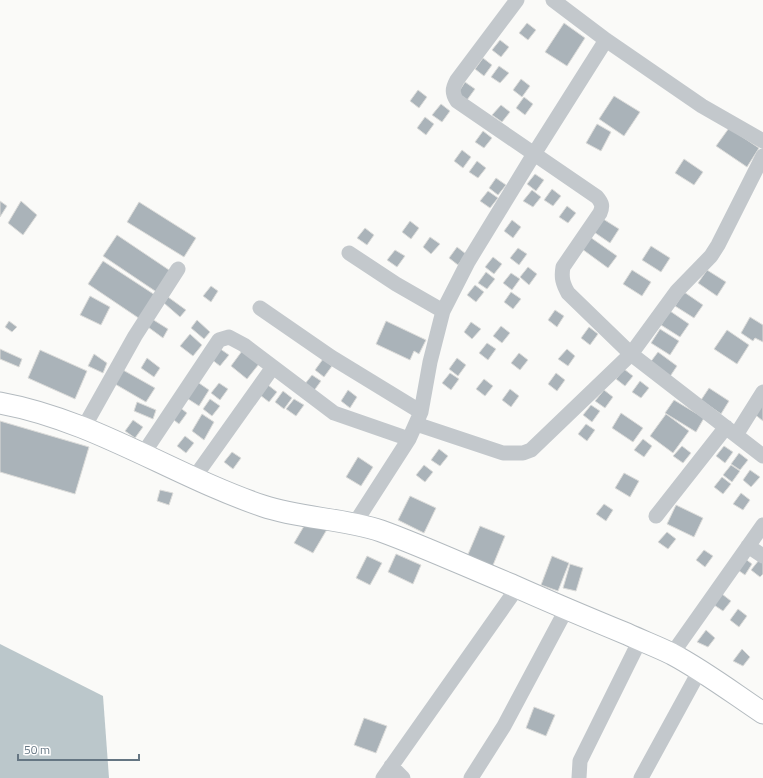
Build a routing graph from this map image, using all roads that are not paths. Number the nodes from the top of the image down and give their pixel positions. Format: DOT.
graph roads {
  1 [pos="517,0"];
  2 [pos="552,0"];
  3 [pos="606,40"];
  4 [pos="763,141"];
  5 [pos="534,154"];
  6 [pos="763,156"];
  7 [pos="349,253"];
  8 [pos="178,269"];
  9 [pos="260,308"];
  10 [pos="443,310"];
  11 [pos="631,354"];
  12 [pos="273,367"];
  13 [pos="763,392"];
  14 [pos="0,403"];
  15 [pos="419,418"];
  16 [pos="84,427"];
  17 [pos="731,431"];
  18 [pos="409,439"];
  19 [pos="143,454"];
  20 [pos="763,456"];
  21 [pos="194,478"];
  22 [pos="656,516"];
  23 [pos="355,523"];
  24 [pos="763,525"];
  25 [pos="748,546"];
  26 [pos="763,556"];
  27 [pos="517,588"];
  28 [pos="567,608"];
  29 [pos="640,640"];
  30 [pos="672,654"];
  31 [pos="700,670"];
  32 [pos="763,713"];
  33 [pos="387,772"];
  34 [pos="403,778"];
  35 [pos="470,778"];
  36 [pos="579,778"];
  37 [pos="641,778"];
  1 -- 5 [label="street"];
  2 -- 3 [label="street"];
  3 -- 4 [label="street"];
  3 -- 5 [label="street"];
  5 -- 10 [label="street"];
  5 -- 11 [label="street"];
  6 -- 11 [label="street"];
  7 -- 10 [label="street"];
  8 -- 16 [label="street"];
  9 -- 15 [label="street"];
  10 -- 15 [label="street"];
  11 -- 15 [label="street"];
  11 -- 17 [label="street"];
  12 -- 18 [label="street"];
  12 -- 19 [label="street"];
  12 -- 21 [label="street"];
  13 -- 17 [label="street"];
  14 -- 16 [label="main road"];
  15 -- 18 [label="street"];
  16 -- 19 [label="main road"];
  17 -- 20 [label="street"];
  17 -- 22 [label="street"];
  18 -- 23 [label="street"];
  19 -- 21 [label="main road"];
  21 -- 23 [label="main road"];
  23 -- 27 [label="main road"];
  24 -- 25 [label="street"];
  25 -- 26 [label="street"];
  25 -- 30 [label="street"];
  27 -- 28 [label="main road"];
  27 -- 33 [label="street"];
  28 -- 29 [label="main road"];
  28 -- 35 [label="street"];
  29 -- 30 [label="main road"];
  29 -- 36 [label="street"];
  30 -- 31 [label="main road"];
  31 -- 32 [label="main road"];
  31 -- 37 [label="street"];
  33 -- 34 [label="street"];
}
